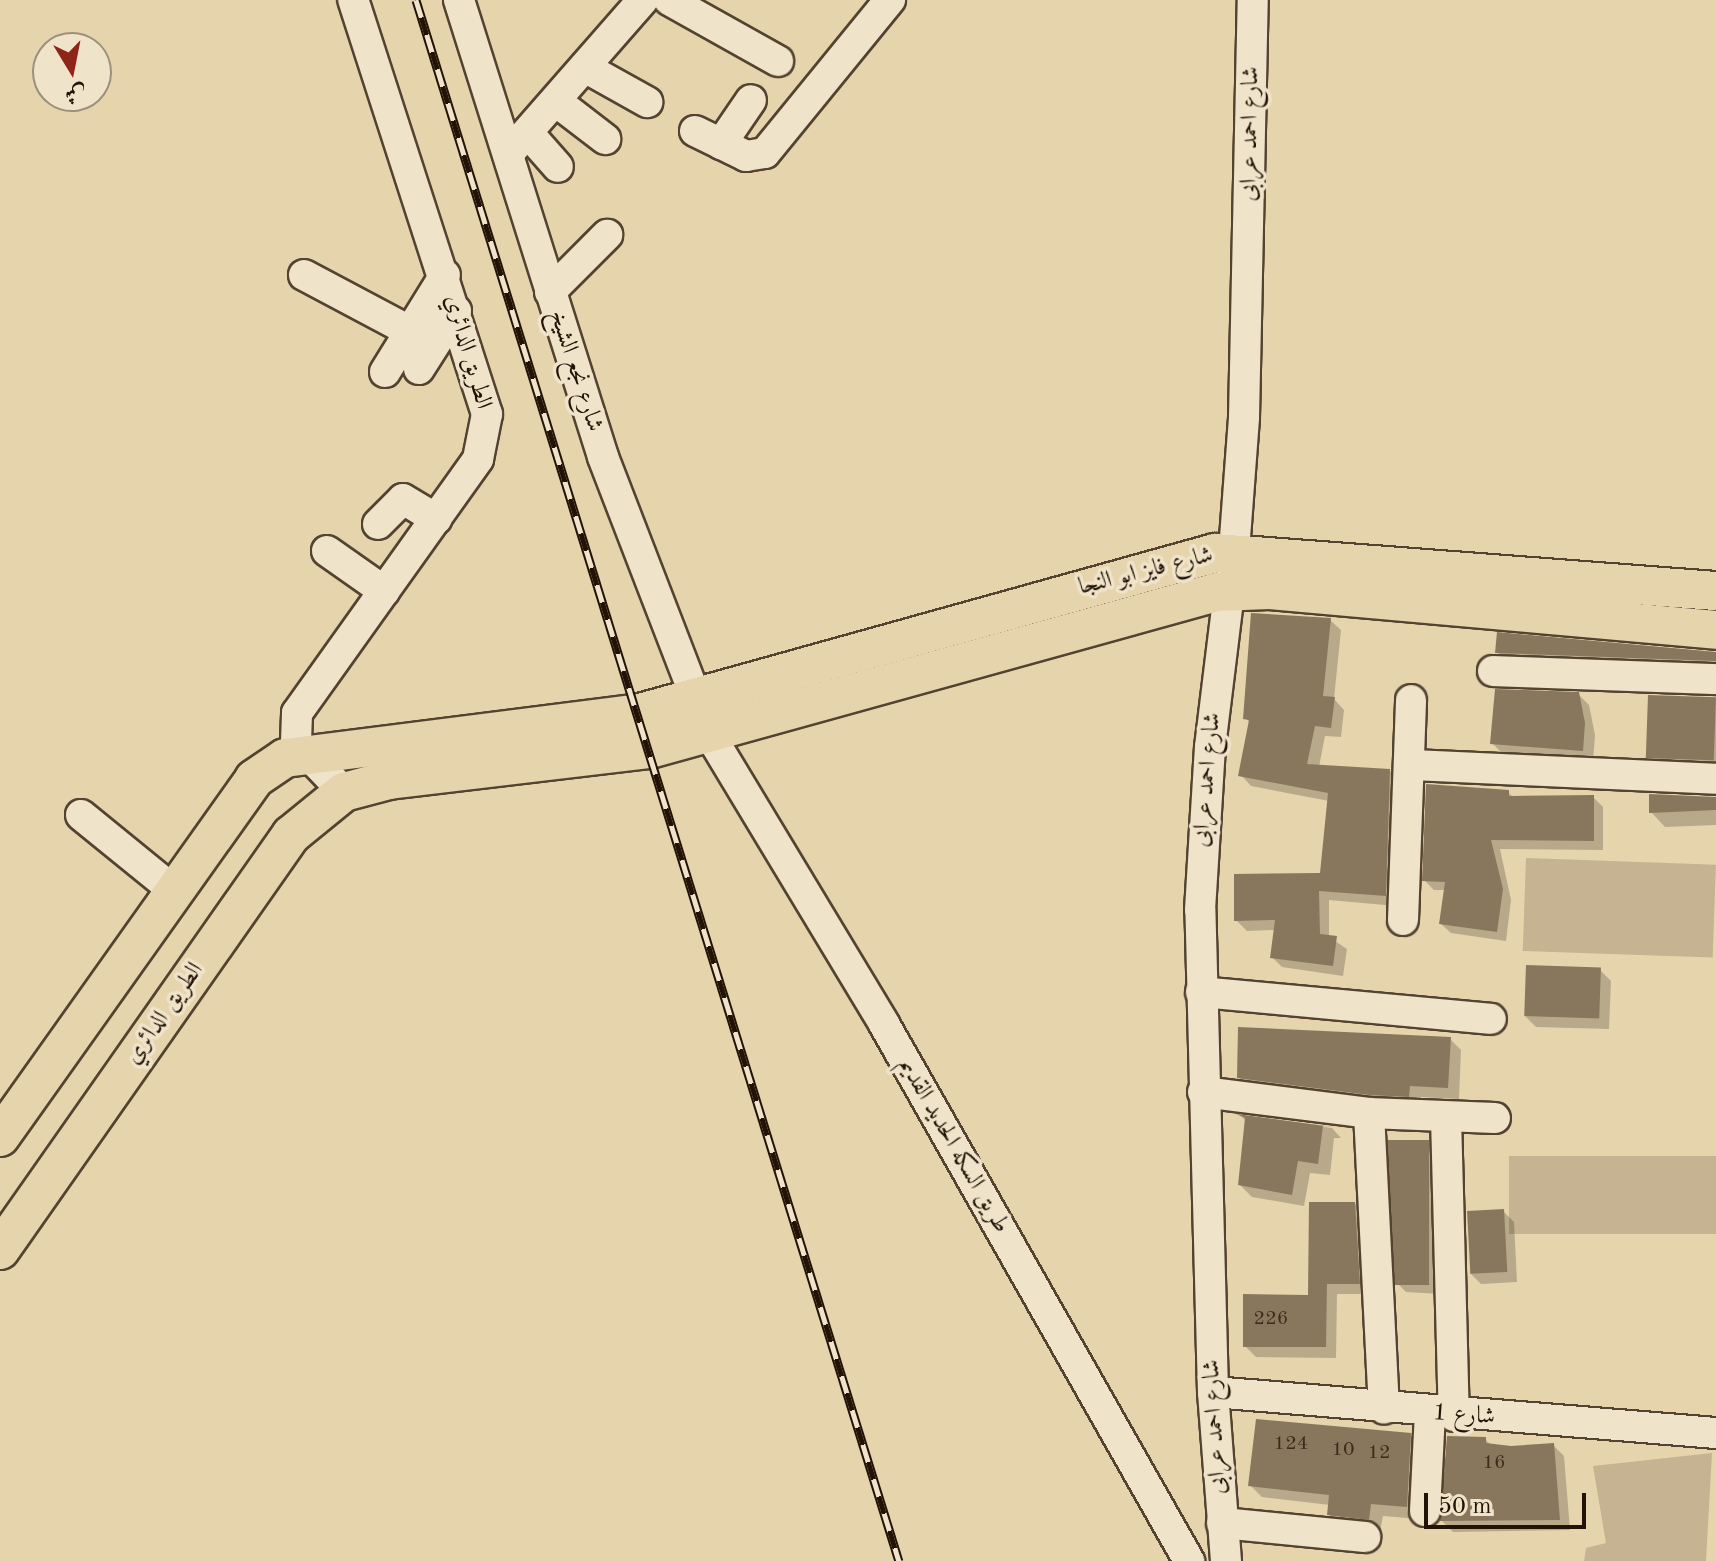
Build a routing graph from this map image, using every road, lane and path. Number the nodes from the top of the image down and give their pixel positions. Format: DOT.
graph roads {
  1 [pos="353,0"];
  2 [pos="459,0"];
  3 [pos="643,0"];
  4 [pos="669,0"];
  5 [pos="890,0"];
  6 [pos="1253,0"];
  7 [pos="767,48"];
  8 [pos="588,69"];
  9 [pos="751,100"];
  10 [pos="557,102"];
  11 [pos="647,102"];
  12 [pos="605,139"];
  13 [pos="518,144"];
  14 [pos="558,167"];
  15 [pos="607,235"];
  16 [pos="304,275"];
  17 [pos="445,275"];
  18 [pos="550,292"];
  19 [pos="456,311"];
  20 [pos="411,332"];
  21 [pos="419,369"];
  22 [pos="385,372"];
  23 [pos="436,519"];
  24 [pos="378,524"];
  25 [pos="327,551"];
  26 [pos="1234,551"];
  27 [pos="384,591"];
  28 [pos="1227,591"];
  29 [pos="1716,591"];
  30 [pos="1716,630"];
  31 [pos="1493,671"];
  32 [pos="1716,679"];
  33 [pos="694,698"];
  34 [pos="1411,700"];
  35 [pos="710,735"];
  36 [pos="650,749"];
  37 [pos="303,754"];
  38 [pos="1411,765"];
  39 [pos="1716,779"];
  40 [pos="344,792"];
  41 [pos="81,815"];
  42 [pos="172,889"];
  43 [pos="1403,920"];
  44 [pos="1201,992"];
  45 [pos="1491,1019"];
  46 [pos="1203,1092"];
  47 [pos="1369,1113"];
  48 [pos="1446,1117"];
  49 [pos="1495,1118"];
  50 [pos="5,1120"];
  51 [pos="0,1250"];
  52 [pos="1213,1392"];
  53 [pos="1384,1409"];
  54 [pos="1442,1415"];
  55 [pos="1716,1433"];
  56 [pos="1425,1511"];
  57 [pos="1222,1523"];
  58 [pos="1365,1537"];
  59 [pos="1189,1561"];
  60 [pos="1226,1561"];
  1 -- 17 [label="street, الطريق الدائري"];
  2 -- 13 [label="street, شارع نجع الشيخ"];
  3 -- 8 [label="street"];
  4 -- 7 [label="street"];
  5 -- 9 [label="street"];
  6 -- 26 [label="street, شارع احمد عرابى"];
  8 -- 10 [label="street"];
  8 -- 11 [label="street"];
  10 -- 12 [label="street"];
  10 -- 13 [label="street"];
  13 -- 14 [label="street"];
  13 -- 18 [label="street, شارع نجع الشيخ"];
  15 -- 18 [label="street"];
  16 -- 20 [label="street"];
  17 -- 19 [label="street, الطريق الدائري"];
  17 -- 20 [label="street"];
  18 -- 33 [label="street, شارع نجع الشيخ"];
  19 -- 21 [label="street"];
  19 -- 23 [label="street, الطريق الدائري"];
  20 -- 22 [label="street"];
  23 -- 24 [label="street"];
  23 -- 27 [label="street, الطريق الدائري"];
  25 -- 27 [label="street"];
  26 -- 28 [label="street, شارع احمد عرابى"];
  26 -- 29 [label="main road, شارع فايز ابو النجا"];
  26 -- 33 [label="main road, شارع فايز ابو النجا"];
  27 -- 37 [label="street, الطريق الدائري"];
  28 -- 30 [label="main road, شارع فايز ابو النجا"];
  28 -- 35 [label="main road, شارع فايز ابو النجا"];
  28 -- 44 [label="street, شارع احمد عرابى"];
  31 -- 32 [label="street"];
  33 -- 35 [label="street, شارع نجع الشيخ"];
  33 -- 37 [label="main road, شارع فايز ابو النجا"];
  34 -- 38 [label="street"];
  35 -- 36 [label="main road, شارع فايز ابو النجا"];
  35 -- 59 [label="street, طريق السكه الحديد القديم"];
  36 -- 40 [label="main road, الطريق الدائري"];
  37 -- 40 [label="street"];
  37 -- 42 [label="main road"];
  38 -- 39 [label="street"];
  38 -- 43 [label="street"];
  40 -- 51 [label="main road, الطريق الدائري"];
  41 -- 42 [label="street"];
  42 -- 50 [label="main road"];
  44 -- 45 [label="street"];
  44 -- 46 [label="street, شارع احمد عرابى"];
  46 -- 47 [label="street"];
  46 -- 52 [label="street, شارع احمد عرابى"];
  47 -- 48 [label="street"];
  47 -- 53 [label="street"];
  48 -- 49 [label="street"];
  48 -- 54 [label="street"];
  52 -- 53 [label="street, شارع 1"];
  52 -- 57 [label="street, شارع احمد عرابى"];
  53 -- 54 [label="street, شارع 1"];
  54 -- 55 [label="street, شارع 1"];
  54 -- 56 [label="street"];
  57 -- 58 [label="street"];
  57 -- 60 [label="street, شارع احمد عرابى"];
}
